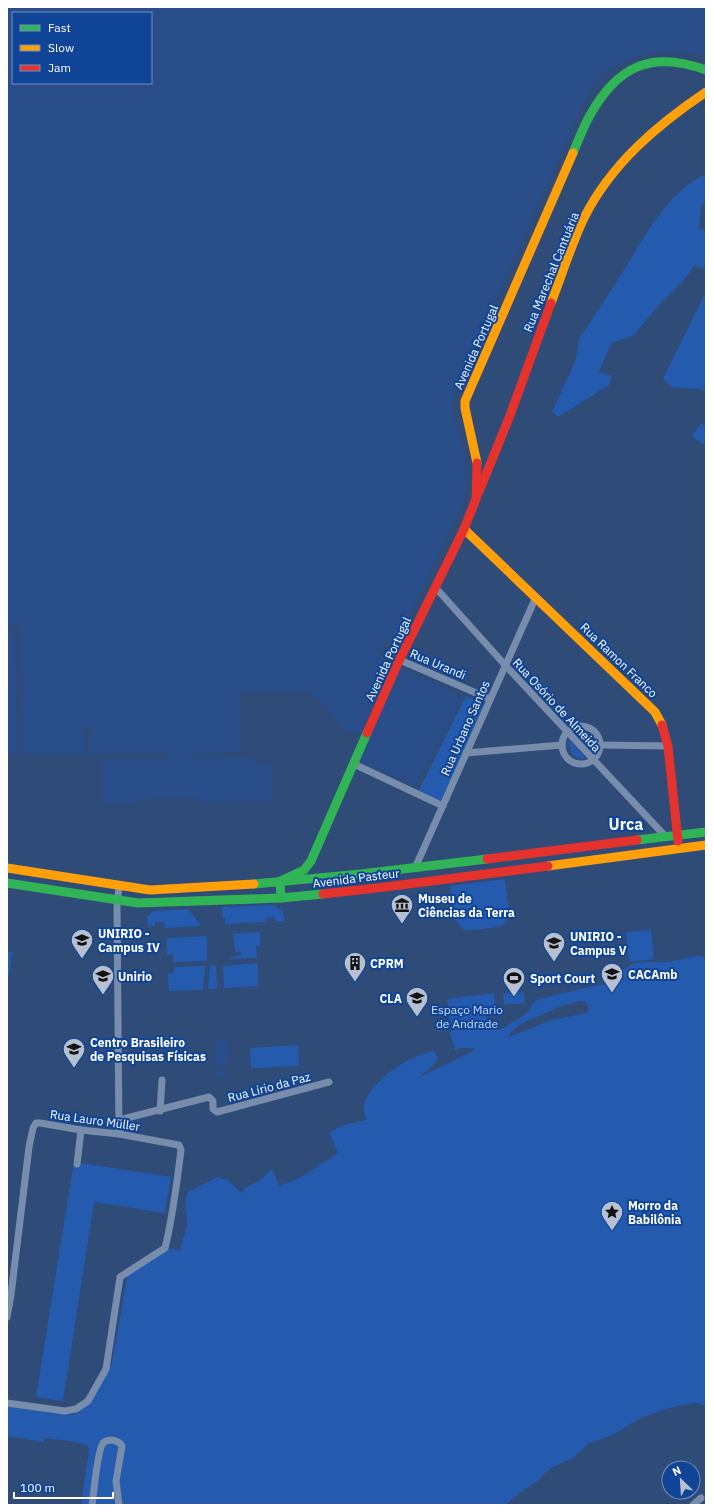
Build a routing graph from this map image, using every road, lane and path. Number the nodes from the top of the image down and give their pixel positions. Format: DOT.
graph roads {
  1 [pos="706,70"];
  2 [pos="706,92"];
  3 [pos="477,461"];
  4 [pos="490,466"];
  5 [pos="476,499"];
  6 [pos="464,529"];
  7 [pos="435,587"];
  8 [pos="536,597"];
  9 [pos="399,662"];
  10 [pos="505,665"];
  11 [pos="490,699"];
  12 [pos="568,732"];
  13 [pos="562,745"];
  14 [pos="600,745"];
  15 [pos="668,746"];
  16 [pos="466,753"];
  17 [pos="593,760"];
  18 [pos="355,761"];
  19 [pos="443,806"];
  20 [pos="706,832"];
  21 [pos="677,835"];
  22 [pos="666,837"];
  23 [pos="706,845"];
  24 [pos="592,846"];
  25 [pos="678,849"];
  26 [pos="594,860"];
  27 [pos="7,868"];
  28 [pos="415,868"];
  29 [pos="308,879"];
  30 [pos="280,882"];
  31 [pos="7,883"];
  32 [pos="119,886"];
  33 [pos="309,896"];
  34 [pos="281,898"];
  35 [pos="117,900"];
  36 [pos="162,1080"];
  37 [pos="329,1082"];
  38 [pos="160,1111"];
  39 [pos="119,1120"];
  40 [pos="81,1130"];
  41 [pos="119,1134"];
  42 [pos="77,1164"];
  43 [pos="7,1317"];
  44 [pos="7,1403"];
  45 [pos="92,1505"];
  46 [pos="119,1505"];
  1 -- 3 [label="street, Avenida Portugal"];
  2 -- 4 [label="street, Rua Marechal Cantuária"];
  3 -- 4 [label="street"];
  3 -- 5 [label="street, Avenida Portugal"];
  4 -- 5 [label="street, Rua Marechal Cantuária"];
  5 -- 6 [label="street, Avenida Portugal"];
  6 -- 7 [label="street, Avenida Portugal"];
  6 -- 8 [label="street, Rua Ramon Franco"];
  7 -- 9 [label="street, Avenida Portugal"];
  7 -- 10 [label="street, Rua Osório de Almeida"];
  8 -- 10 [label="street, Rua Urbano Santos"];
  8 -- 15 [label="street, Rua Ramon Franco"];
  9 -- 11 [label="street, Rua Urandi"];
  9 -- 18 [label="street, Avenida Portugal"];
  10 -- 11 [label="street, Rua Urbano Santos"];
  10 -- 12 [label="street, Rua Osório de Almeida"];
  11 -- 16 [label="street, Rua Urbano Santos"];
  12 -- 13 [label="street"];
  12 -- 14 [label="street"];
  12 -- 17 [label="street, Rua Osório de Almeida"];
  13 -- 16 [label="street"];
  13 -- 17 [label="street"];
  14 -- 15 [label="street"];
  14 -- 17 [label="street"];
  15 -- 21 [label="street, Rua Ramon Franco"];
  16 -- 19 [label="street, Rua Urbano Santos"];
  17 -- 22 [label="street, Rua Osório de Almeida"];
  18 -- 19 [label="street"];
  18 -- 30 [label="street, Avenida Portugal"];
  19 -- 28 [label="street, Rua Urbano Santos"];
  20 -- 21 [label="street, Avenida Pasteur"];
  21 -- 22 [label="street, Avenida Pasteur"];
  21 -- 25 [label="street, Rua Ramon Franco"];
  22 -- 24 [label="street, Avenida Pasteur"];
  23 -- 25 [label="street, Avenida Pasteur"];
  24 -- 26 [label="street"];
  24 -- 28 [label="street, Avenida Pasteur"];
  25 -- 26 [label="street, Avenida Pasteur"];
  26 -- 33 [label="street, Avenida Pasteur"];
  27 -- 32 [label="street, Avenida Pasteur"];
  28 -- 29 [label="street, Avenida Pasteur"];
  29 -- 30 [label="street, Avenida Pasteur"];
  29 -- 33 [label="street"];
  30 -- 32 [label="street, Avenida Pasteur"];
  30 -- 34 [label="street"];
  31 -- 35 [label="street, Avenida Pasteur"];
  32 -- 35 [label="street"];
  33 -- 34 [label="street, Avenida Pasteur"];
  34 -- 35 [label="street, Avenida Pasteur"];
  35 -- 39 [label="street"];
  36 -- 38 [label="street"];
  37 -- 38 [label="street, Rua Lírio da Paz"];
  38 -- 39 [label="street"];
  39 -- 41 [label="street"];
  40 -- 41 [label="street, Rua Lauro Müller"];
  40 -- 42 [label="street"];
  40 -- 43 [label="street, Rua Lauro Müller"];
  41 -- 44 [label="street, Rua Lauro Müller"];
  45 -- 46 [label="street"];
}
